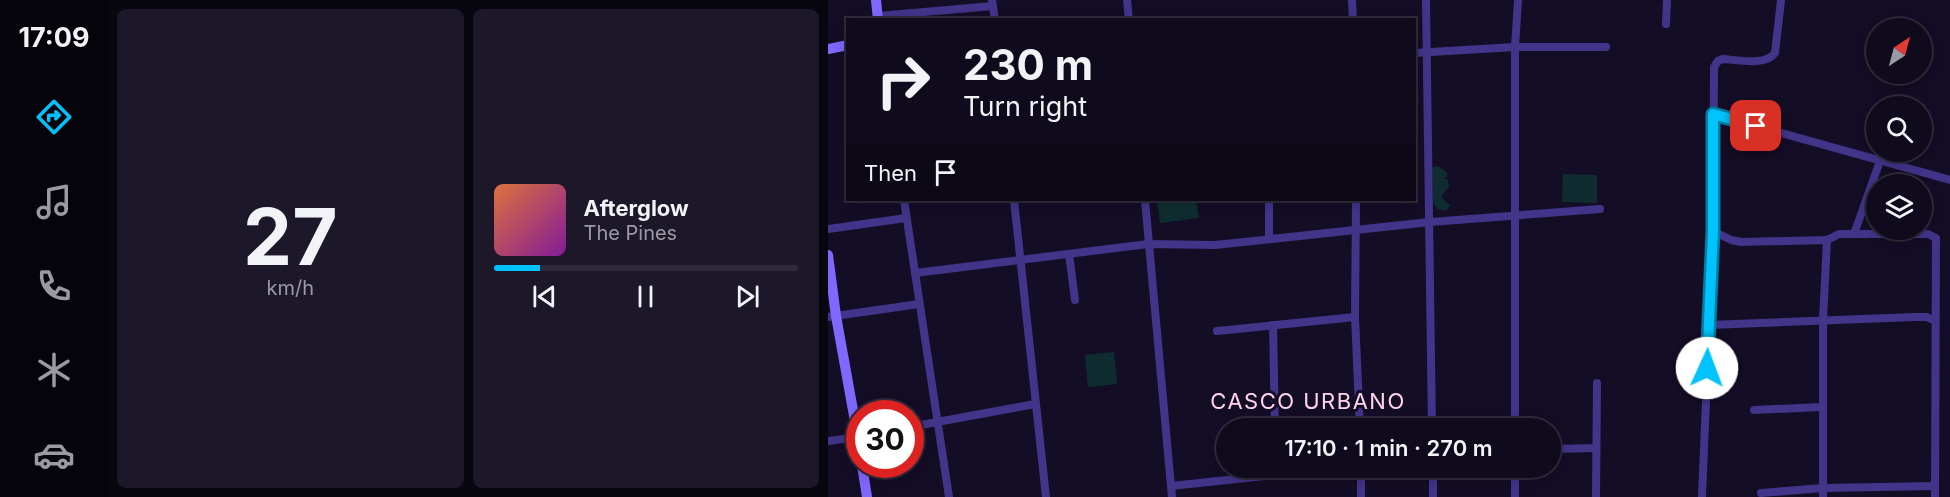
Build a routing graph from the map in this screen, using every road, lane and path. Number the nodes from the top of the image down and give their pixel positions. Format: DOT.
graph roads {
  1 [pos="876,0"];
  2 [pos="1127,0"];
  3 [pos="1352,0"];
  4 [pos="1426,0"];
  5 [pos="1518,0"];
  6 [pos="1667,0"];
  7 [pos="1781,0"];
  8 [pos="993,3"];
  9 [pos="878,18"];
  10 [pos="995,18"];
  11 [pos="1129,18"];
  12 [pos="1353,18"];
  13 [pos="1666,24"];
  14 [pos="846,45"];
  15 [pos="1515,46"];
  16 [pos="1606,47"];
  17 [pos="828,49"];
  18 [pos="1426,52"];
  19 [pos="1416,53"];
  20 [pos="1713,114"];
  21 [pos="1866,157"];
  22 [pos="1880,162"];
  23 [pos="1884,162"];
  24 [pos="1950,180"];
  25 [pos="904,201"];
  26 [pos="1014,201"];
  27 [pos="1145,201"];
  28 [pos="1269,201"];
  29 [pos="1356,201"];
  30 [pos="1600,209"];
  31 [pos="1515,214"];
  32 [pos="906,218"];
  33 [pos="1430,222"];
  34 [pos="828,229"];
  35 [pos="1357,230"];
  36 [pos="1713,231"];
  37 [pos="1854,234"];
  38 [pos="1269,238"];
  39 [pos="1827,240"];
  40 [pos="1148,244"];
  41 [pos="1069,254"];
  42 [pos="828,255"];
  43 [pos="1021,260"];
  44 [pos="915,273"];
  45 [pos="1075,300"];
  46 [pos="919,304"];
  47 [pos="832,316"];
  48 [pos="1355,317"];
  49 [pos="1822,320"];
  50 [pos="1935,321"];
  51 [pos="1273,325"];
  52 [pos="1709,325"];
  53 [pos="1217,331"];
  54 [pos="1597,383"];
  55 [pos="851,400"];
  56 [pos="1035,404"];
  57 [pos="1822,406"];
  58 [pos="1754,410"];
  59 [pos="1275,418"];
  60 [pos="1360,418"];
  61 [pos="1432,418"];
  62 [pos="1515,418"];
  63 [pos="936,421"];
  64 [pos="924,424"];
  65 [pos="846,439"];
  66 [pos="828,441"];
  67 [pos="1596,448"];
  68 [pos="1561,449"];
  69 [pos="864,478"];
  70 [pos="1231,478"];
  71 [pos="1361,478"];
  72 [pos="1433,478"];
  73 [pos="1515,478"];
  74 [pos="1171,486"];
  75 [pos="1935,486"];
  76 [pos="1823,492"];
  77 [pos="1761,493"];
  78 [pos="867,497"];
  79 [pos="949,497"];
  80 [pos="1046,497"];
  81 [pos="1172,497"];
  82 [pos="1361,497"];
  83 [pos="1433,497"];
  84 [pos="1515,497"];
  85 [pos="1596,497"];
  86 [pos="1702,497"];
  87 [pos="1935,497"];
  1 -- 9 [label="main road"];
  2 -- 11 [label="street"];
  3 -- 12 [label="street"];
  4 -- 18 [label="street"];
  5 -- 15 [label="street"];
  6 -- 13 [label="street"];
  7 -- 20 [label="street"];
  8 -- 9 [label="street"];
  8 -- 10 [label="street"];
  14 -- 17 [label="main road"];
  15 -- 16 [label="street"];
  15 -- 18 [label="street"];
  15 -- 31 [label="street"];
  18 -- 19 [label="street"];
  18 -- 33 [label="street"];
  20 -- 21 [label="street"];
  20 -- 36 [label="street"];
  22 -- 37 [label="street"];
  23 -- 24 [label="street"];
  25 -- 32 [label="street"];
  26 -- 43 [label="street"];
  27 -- 40 [label="street"];
  28 -- 38 [label="street"];
  29 -- 35 [label="street"];
  30 -- 31 [label="street"];
  31 -- 33 [label="street"];
  31 -- 62 [label="street"];
  32 -- 34 [label="street"];
  32 -- 44 [label="street"];
  33 -- 35 [label="street"];
  33 -- 61 [label="street"];
  35 -- 38 [label="street"];
  35 -- 48 [label="street"];
  36 -- 39 [label="street"];
  36 -- 52 [label="street"];
  37 -- 39 [label="street"];
  37 -- 50 [label="street"];
  38 -- 40 [label="street"];
  39 -- 49 [label="street"];
  40 -- 41 [label="street"];
  40 -- 74 [label="street"];
  41 -- 43 [label="street"];
  41 -- 45 [label="street"];
  42 -- 47 [label="main road"];
  43 -- 44 [label="street"];
  43 -- 56 [label="street"];
  44 -- 46 [label="street"];
  46 -- 47 [label="street"];
  46 -- 63 [label="street"];
  47 -- 55 [label="main road"];
  48 -- 51 [label="street"];
  48 -- 60 [label="street"];
  49 -- 50 [label="street"];
  49 -- 52 [label="street"];
  49 -- 57 [label="street"];
  50 -- 75 [label="street"];
  51 -- 53 [label="street"];
  51 -- 59 [label="street"];
  52 -- 86 [label="street"];
  54 -- 67 [label="street"];
  56 -- 63 [label="street"];
  56 -- 80 [label="street"];
  57 -- 58 [label="street"];
  57 -- 76 [label="street"];
  63 -- 64 [label="street"];
  63 -- 79 [label="street"];
  65 -- 66 [label="street"];
  67 -- 68 [label="street"];
  67 -- 85 [label="street"];
  69 -- 78 [label="main road"];
  70 -- 74 [label="street"];
  71 -- 82 [label="street"];
  72 -- 83 [label="street"];
  73 -- 84 [label="street"];
  74 -- 81 [label="street"];
  75 -- 76 [label="street"];
  75 -- 87 [label="street"];
  76 -- 77 [label="street"];
}
